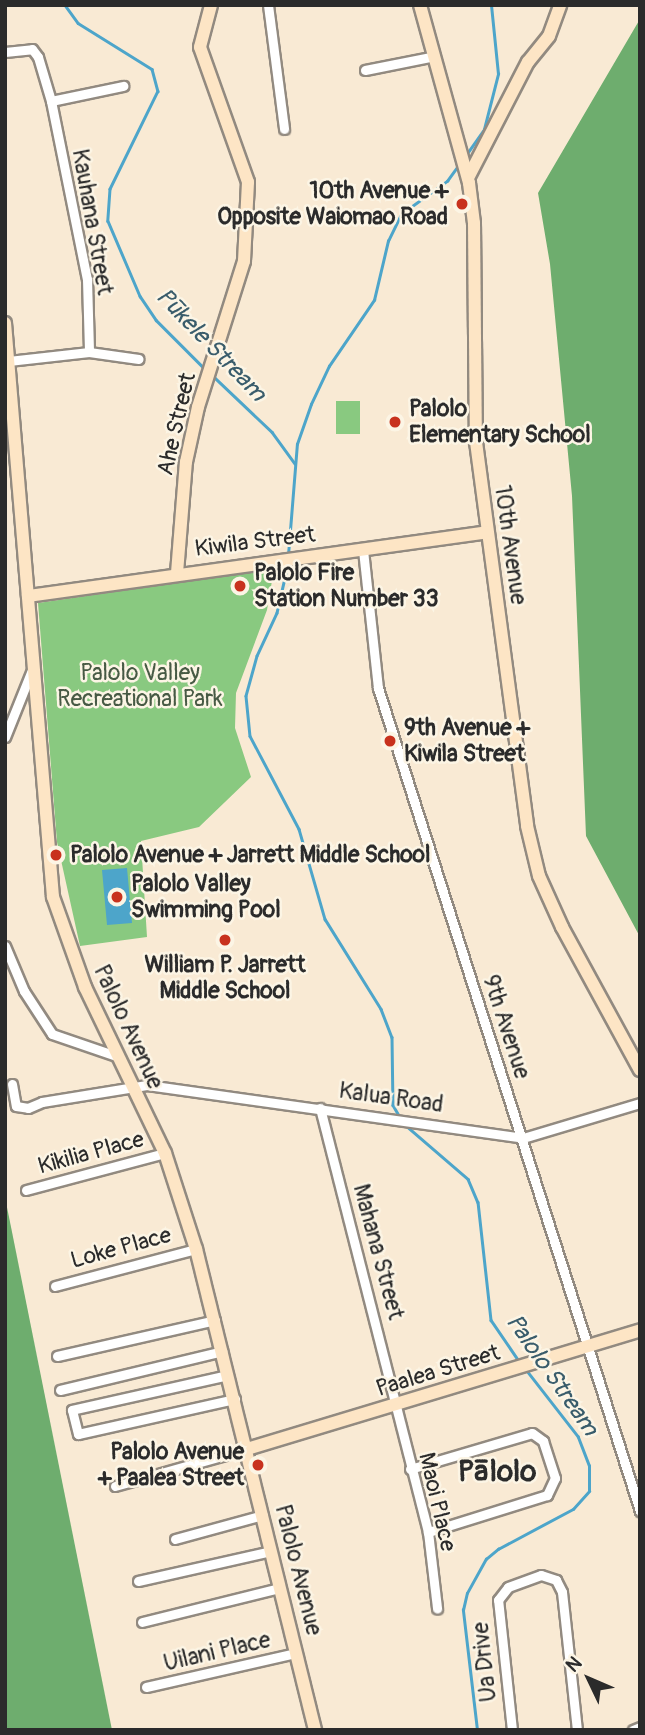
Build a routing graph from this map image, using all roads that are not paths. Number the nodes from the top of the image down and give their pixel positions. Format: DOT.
graph roads {
  1 [pos="211,5"];
  2 [pos="268,5"];
  3 [pos="420,5"];
  4 [pos="560,5"];
  5 [pos="5,52"];
  6 [pos="435,56"];
  7 [pos="365,70"];
  8 [pos="123,86"];
  9 [pos="51,101"];
  10 [pos="285,129"];
  11 [pos="461,151"];
  12 [pos="481,153"];
  13 [pos="468,178"];
  14 [pos="5,323"];
  15 [pos="89,352"];
  16 [pos="139,359"];
  17 [pos="9,361"];
  18 [pos="488,532"];
  19 [pos="363,550"];
  20 [pos="177,573"];
  21 [pos="28,596"];
  22 [pos="33,668"];
  23 [pos="5,737"];
  24 [pos="5,946"];
  25 [pos="119,1057"];
  26 [pos="640,1070"];
  27 [pos="12,1084"];
  28 [pos="132,1086"];
  29 [pos="640,1103"];
  30 [pos="320,1108"];
  31 [pos="523,1138"];
  32 [pos="165,1153"];
  33 [pos="26,1190"];
  34 [pos="196,1249"];
  35 [pos="55,1286"];
  36 [pos="215,1320"];
  37 [pos="640,1330"];
  38 [pos="588,1346"];
  39 [pos="222,1351"];
  40 [pos="57,1356"];
  41 [pos="228,1375"];
  42 [pos="60,1390"];
  43 [pos="235,1399"];
  44 [pos="396,1406"];
  45 [pos="247,1449"];
  46 [pos="410,1469"];
  47 [pos="115,1486"];
  48 [pos="640,1511"];
  49 [pos="263,1515"];
  50 [pos="428,1532"];
  51 [pos="175,1538"];
  52 [pos="271,1551"];
  53 [pos="138,1581"];
  54 [pos="279,1588"];
  55 [pos="437,1608"];
  56 [pos="142,1622"];
  57 [pos="296,1653"];
  58 [pos="146,1687"];
  59 [pos="640,1727"];
  60 [pos="314,1730"];
  61 [pos="512,1730"];
  62 [pos="577,1730"];
  63 [pos="632,1730"];
  1 -- 20 [label="street, Ahe Street"];
  2 -- 10 [label="street"];
  3 -- 6 [label="street, 10th Avenue"];
  4 -- 12 [label="street"];
  5 -- 9 [label="street, Kauhana Street"];
  6 -- 7 [label="street"];
  6 -- 11 [label="street, 10th Avenue"];
  8 -- 9 [label="street"];
  9 -- 15 [label="street, Kauhana Street"];
  11 -- 12 [label="street"];
  11 -- 13 [label="street, 10th Avenue"];
  12 -- 13 [label="street"];
  13 -- 18 [label="street, 10th Avenue"];
  14 -- 17 [label="street, Palolo Avenue"];
  15 -- 16 [label="street"];
  15 -- 17 [label="street"];
  17 -- 21 [label="street, Palolo Avenue"];
  18 -- 19 [label="street, Kiwila Street"];
  18 -- 26 [label="street, 10th Avenue"];
  19 -- 20 [label="street, Kiwila Street"];
  19 -- 31 [label="street, 9th Avenue"];
  20 -- 21 [label="street, Kiwila Street"];
  21 -- 22 [label="street, Palolo Avenue"];
  22 -- 23 [label="street"];
  22 -- 25 [label="street, Palolo Avenue"];
  24 -- 25 [label="street"];
  25 -- 28 [label="street, Palolo Avenue"];
  27 -- 28 [label="street, Kalua Road"];
  28 -- 30 [label="street, Kalua Road"];
  28 -- 32 [label="street, Palolo Avenue"];
  29 -- 31 [label="street, Kalua Road"];
  30 -- 31 [label="street, Kalua Road"];
  30 -- 44 [label="street, Mahana Street"];
  31 -- 38 [label="street, 9th Avenue"];
  32 -- 33 [label="street, Kikilia Place"];
  32 -- 34 [label="street, Palolo Avenue"];
  34 -- 35 [label="street, Loke Place"];
  34 -- 36 [label="street, Palolo Avenue"];
  36 -- 39 [label="street, Palolo Avenue"];
  36 -- 40 [label="street"];
  37 -- 38 [label="street, Paalea Street"];
  38 -- 44 [label="street, Paalea Street"];
  38 -- 48 [label="street, 9th Avenue"];
  39 -- 41 [label="street, Palolo Avenue"];
  39 -- 42 [label="street"];
  41 -- 43 [label="street, Palolo Avenue"];
  41 -- 43 [label="street"];
  43 -- 45 [label="street, Palolo Avenue"];
  44 -- 45 [label="street, Paalea Street"];
  44 -- 46 [label="street, Maoi Place"];
  45 -- 47 [label="street"];
  45 -- 49 [label="street, Palolo Avenue"];
  46 -- 50 [label="street, Maoi Place"];
  46 -- 50 [label="street"];
  49 -- 51 [label="street"];
  49 -- 52 [label="street, Palolo Avenue"];
  50 -- 55 [label="street, Maoi Place"];
  52 -- 53 [label="street"];
  52 -- 54 [label="street, Palolo Avenue"];
  54 -- 56 [label="street"];
  54 -- 57 [label="street, Palolo Avenue"];
  57 -- 58 [label="street, Uilani Place"];
  57 -- 60 [label="street, Palolo Avenue"];
  59 -- 63 [label="street"];
  61 -- 62 [label="street, Ua Drive"];
}
